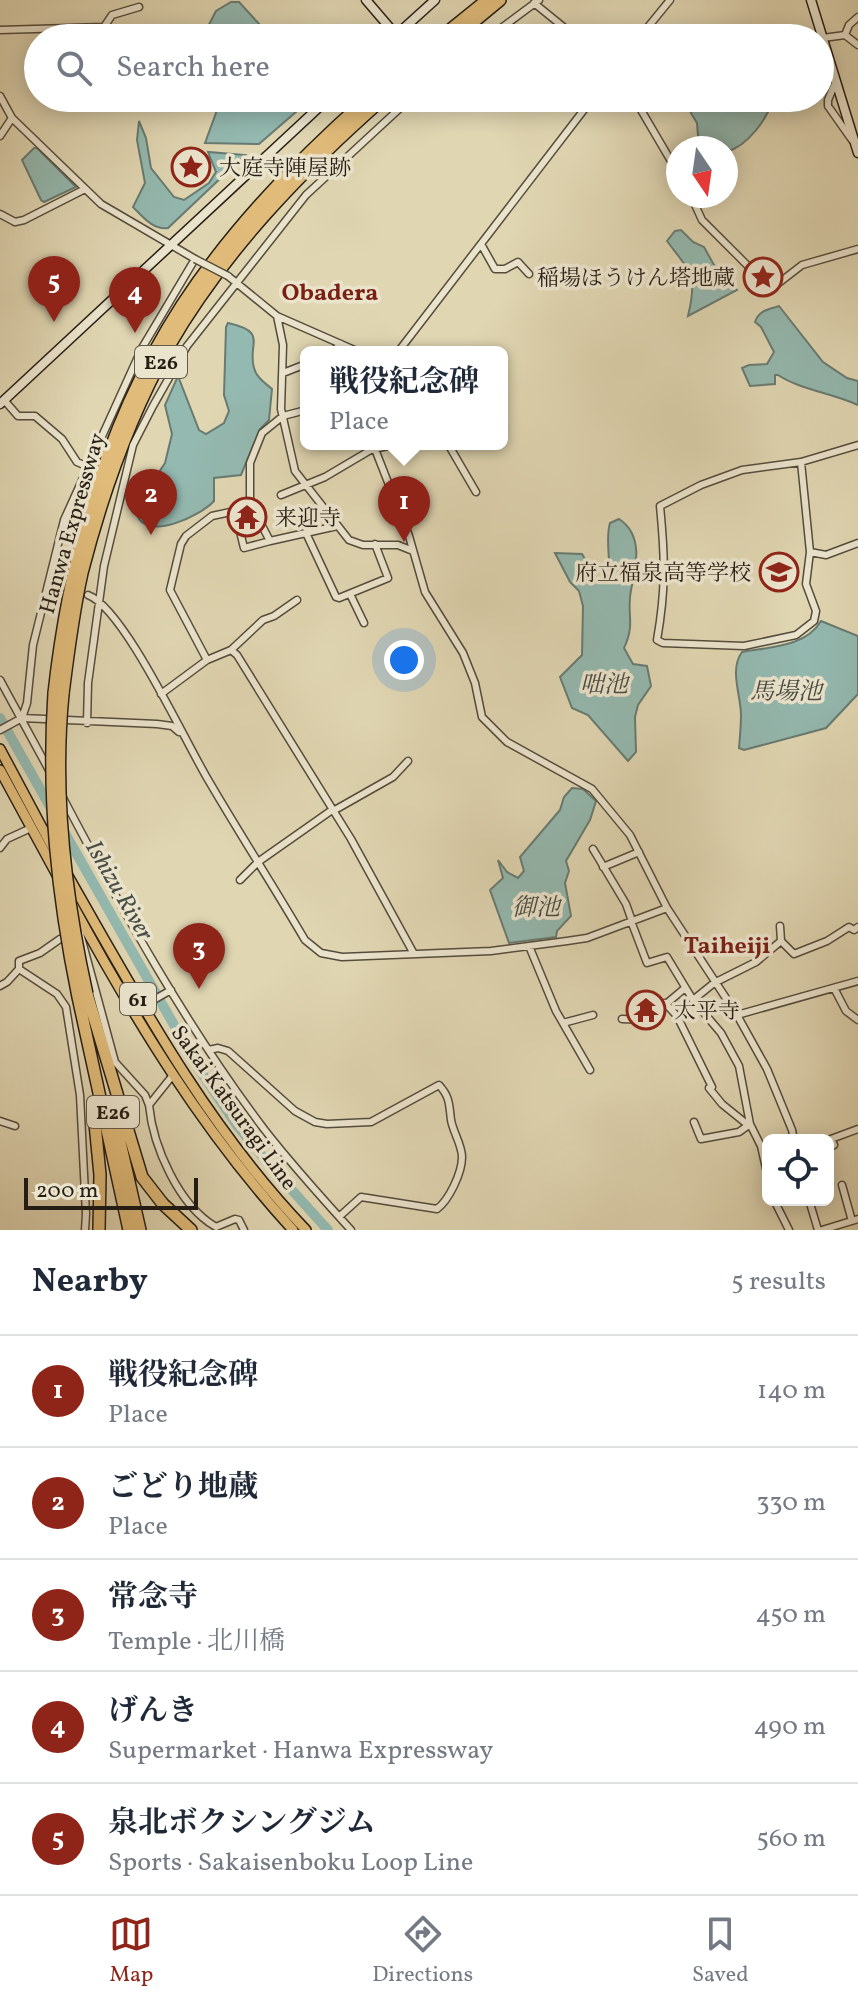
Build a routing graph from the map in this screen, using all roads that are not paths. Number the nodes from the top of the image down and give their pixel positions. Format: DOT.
graph roads {
  1 [pos="366,0"];
  2 [pos="435,0"];
  3 [pos="487,0"];
  4 [pos="500,0"];
  5 [pos="670,0"];
  6 [pos="811,0"];
  7 [pos="536,2"];
  8 [pos="139,7"];
  9 [pos="858,17"];
  10 [pos="106,24"];
  11 [pos="385,24"];
  12 [pos="410,24"];
  13 [pos="457,24"];
  14 [pos="471,24"];
  15 [pos="507,24"];
  16 [pos="561,24"];
  17 [pos="650,24"];
  18 [pos="819,24"];
  19 [pos="24,29"];
  20 [pos="0,30"];
  21 [pos="845,35"];
  22 [pos="834,36"];
  23 [pos="858,45"];
  24 [pos="834,74"];
  25 [pos="836,81"];
  26 [pos="834,86"];
  27 [pos="0,96"];
  28 [pos="314,112"];
  29 [pos="353,112"];
  30 [pos="369,112"];
  31 [pos="396,112"];
  32 [pos="582,112"];
  33 [pos="642,112"];
  34 [pos="832,112"];
  35 [pos="12,118"];
  36 [pos="0,136"];
  37 [pos="857,149"];
  38 [pos="666,153"];
  39 [pos="85,189"];
  40 [pos="696,208"];
  41 [pos="0,214"];
  42 [pos="481,244"];
  43 [pos="171,245"];
  44 [pos="858,249"];
  45 [pos="195,259"];
  46 [pos="529,274"];
  47 [pos="236,281"];
  48 [pos="277,316"];
  49 [pos="341,344"];
  50 [pos="339,346"];
  51 [pos="346,346"];
  52 [pos="403,346"];
  53 [pos="300,366"];
  54 [pos="283,373"];
  55 [pos="2,401"];
  56 [pos="300,412"];
  57 [pos="283,416"];
  58 [pos="858,445"];
  59 [pos="370,450"];
  60 [pos="375,450"];
  61 [pos="452,450"];
  62 [pos="801,462"];
  63 [pos="87,468"];
  64 [pos="97,471"];
  65 [pos="116,478"];
  66 [pos="124,481"];
  67 [pos="308,486"];
  68 [pos="476,492"];
  69 [pos="281,495"];
  70 [pos="250,503"];
  71 [pos="235,511"];
  72 [pos="337,526"];
  73 [pos="306,533"];
  74 [pos="409,536"];
  75 [pos="270,541"];
  76 [pos="858,543"];
  77 [pos="375,544"];
  78 [pos="395,545"];
  79 [pos="413,551"];
  80 [pos="810,552"];
  81 [pos="46,585"];
  82 [pos="56,587"];
  83 [pos="350,594"];
  84 [pos="88,595"];
  85 [pos="98,599"];
  86 [pos="297,600"];
  87 [pos="364,623"];
  88 [pos="231,650"];
  89 [pos="207,660"];
  90 [pos="0,680"];
  91 [pos="58,694"];
  92 [pos="161,694"];
  93 [pos="22,718"];
  94 [pos="87,723"];
  95 [pos="0,730"];
  96 [pos="182,735"];
  97 [pos="0,749"];
  98 [pos="408,761"];
  99 [pos="0,770"];
  100 [pos="332,811"];
  101 [pos="31,828"];
  102 [pos="0,848"];
  103 [pos="593,849"];
  104 [pos="639,852"];
  105 [pos="258,862"];
  106 [pos="603,867"];
  107 [pos="240,880"];
  108 [pos="667,908"];
  109 [pos="632,921"];
  110 [pos="780,926"];
  111 [pos="858,927"];
  112 [pos="84,932"];
  113 [pos="781,941"];
  114 [pos="529,946"];
  115 [pos="414,954"];
  116 [pos="19,969"];
  117 [pos="858,981"];
  118 [pos="714,983"];
  119 [pos="0,986"];
  120 [pos="685,988"];
  121 [pos="834,988"];
  122 [pos="169,990"];
  123 [pos="82,996"];
  124 [pos="693,1000"];
  125 [pos="665,1003"];
  126 [pos="141,1006"];
  127 [pos="593,1015"];
  128 [pos="737,1015"];
  129 [pos="622,1019"];
  130 [pos="858,1020"];
  131 [pos="563,1023"];
  132 [pos="209,1050"];
  133 [pos="91,1062"];
  134 [pos="590,1070"];
  135 [pos="173,1075"];
  136 [pos="149,1105"];
  137 [pos="0,1121"];
  138 [pos="694,1122"];
  139 [pos="749,1124"];
  140 [pos="15,1126"];
  141 [pos="858,1129"];
  142 [pos="792,1134"];
  143 [pos="834,1138"];
  144 [pos="762,1150"];
  145 [pos="842,1185"];
  146 [pos="777,1206"];
  147 [pos="811,1206"];
  148 [pos="340,1216"];
  149 [pos="855,1220"];
  150 [pos="844,1227"];
  151 [pos="85,1230"];
  152 [pos="99,1230"];
  153 [pos="129,1230"];
  154 [pos="140,1230"];
  155 [pos="191,1230"];
  156 [pos="244,1230"];
  157 [pos="293,1230"];
  158 [pos="306,1230"];
  159 [pos="351,1230"];
  160 [pos="789,1230"];
  161 [pos="820,1230"];
  1 -- 11 [label="main road"];
  2 -- 12 [label="main road"];
  3 -- 13 [label="highway"];
  4 -- 14 [label="highway"];
  5 -- 17 [label="street"];
  6 -- 18 [label="main road"];
  7 -- 15 [label="street"];
  7 -- 16 [label="street"];
  8 -- 10 [label="street"];
  9 -- 21 [label="street"];
  19 -- 20 [label="street"];
  21 -- 22 [label="street"];
  21 -- 23 [label="street"];
  24 -- 25 [label="main road"];
  25 -- 26 [label="street"];
  25 -- 37 [label="main road"];
  27 -- 35 [label="street"];
  28 -- 43 [label="main road"];
  29 -- 91 [label="highway, Hanwa Expressway / E26"];
  30 -- 91 [label="highway, Hanwa Expressway / E26"];
  31 -- 47 [label="street"];
  32 -- 42 [label="street"];
  33 -- 38 [label="street"];
  34 -- 37 [label="street"];
  35 -- 36 [label="street"];
  35 -- 39 [label="street"];
  39 -- 41 [label="street"];
  39 -- 43 [label="street"];
  40 -- 44 [label="street"];
  42 -- 46 [label="street"];
  42 -- 52 [label="street"];
  43 -- 45 [label="street"];
  43 -- 55 [label="main road"];
  45 -- 47 [label="street, bridge"];
  45 -- 63 [label="street"];
  47 -- 48 [label="street"];
  47 -- 66 [label="street"];
  48 -- 49 [label="street"];
  48 -- 54 [label="street"];
  49 -- 50 [label="street"];
  49 -- 51 [label="street"];
  53 -- 54 [label="street"];
  54 -- 57 [label="street"];
  55 -- 63 [label="street"];
  56 -- 57 [label="street"];
  57 -- 67 [label="street"];
  57 -- 70 [label="street"];
  58 -- 62 [label="street"];
  59 -- 67 [label="street"];
  60 -- 74 [label="street"];
  61 -- 68 [label="street"];
  62 -- 80 [label="street"];
  62 -- 80 [label="street"];
  63 -- 64 [label="street"];
  63 -- 81 [label="street"];
  65 -- 66 [label="street"];
  66 -- 85 [label="street"];
  67 -- 69 [label="street"];
  67 -- 72 [label="street"];
  70 -- 71 [label="street"];
  70 -- 75 [label="street"];
  71 -- 75 [label="street"];
  71 -- 89 [label="street"];
  72 -- 73 [label="street"];
  72 -- 77 [label="street"];
  73 -- 75 [label="street"];
  73 -- 83 [label="street"];
  74 -- 78 [label="street"];
  74 -- 79 [label="street"];
  76 -- 80 [label="street"];
  77 -- 78 [label="street"];
  77 -- 83 [label="street"];
  78 -- 79 [label="street"];
  79 -- 104 [label="street"];
  81 -- 82 [label="street"];
  81 -- 93 [label="street"];
  83 -- 87 [label="street"];
  84 -- 85 [label="street"];
  85 -- 92 [label="street"];
  85 -- 94 [label="street"];
  86 -- 88 [label="street"];
  88 -- 89 [label="street"];
  88 -- 100 [label="street"];
  89 -- 92 [label="street"];
  90 -- 93 [label="street"];
  91 -- 123 [label="highway, Hanwa Expressway / E26, bridge"];
  92 -- 96 [label="street"];
  93 -- 94 [label="street"];
  93 -- 95 [label="street"];
  93 -- 122 [label="street"];
  94 -- 96 [label="street"];
  96 -- 105 [label="street"];
  97 -- 126 [label="main road, Sakai Katsuragi Line / 61"];
  98 -- 100 [label="street"];
  99 -- 101 [label="main road, Sakai Katsuragi Line / 61"];
  100 -- 105 [label="street"];
  100 -- 115 [label="street"];
  101 -- 102 [label="street"];
  101 -- 112 [label="main road, Sakai Katsuragi Line / 61"];
  103 -- 106 [label="street"];
  104 -- 106 [label="street"];
  104 -- 108 [label="street"];
  105 -- 107 [label="street"];
  105 -- 115 [label="street"];
  106 -- 109 [label="street"];
  108 -- 109 [label="street"];
  108 -- 118 [label="street"];
  109 -- 114 [label="street"];
  109 -- 120 [label="street"];
  110 -- 113 [label="street"];
  111 -- 113 [label="street"];
  112 -- 116 [label="street"];
  112 -- 126 [label="main road, Sakai Katsuragi Line / 61"];
  112 -- 136 [label="street"];
  113 -- 118 [label="street"];
  114 -- 115 [label="street"];
  114 -- 131 [label="street"];
  116 -- 119 [label="street"];
  116 -- 151 [label="street"];
  117 -- 121 [label="street"];
  118 -- 124 [label="street"];
  118 -- 128 [label="street"];
  120 -- 124 [label="street"];
  120 -- 125 [label="street"];
  121 -- 128 [label="street"];
  121 -- 130 [label="street"];
  122 -- 126 [label="street"];
  122 -- 132 [label="street"];
  123 -- 133 [label="highway, Hanwa Expressway / E26"];
  123 -- 154 [label="highway, Hanwa Expressway / E26"];
  123 -- 155 [label="highway"];
  124 -- 139 [label="street"];
  125 -- 129 [label="street"];
  125 -- 139 [label="street"];
  126 -- 135 [label="main road, Sakai Katsuragi Line / 61"];
  126 -- 158 [label="main road, Sakai Katsuragi Line / 61"];
  127 -- 131 [label="street"];
  128 -- 142 [label="street"];
  131 -- 134 [label="street"];
  132 -- 148 [label="street"];
  132 -- 148 [label="street"];
  133 -- 152 [label="highway"];
  133 -- 153 [label="highway, Hanwa Expressway / E26"];
  135 -- 136 [label="street"];
  135 -- 157 [label="main road, Sakai Katsuragi Line / 61"];
  136 -- 156 [label="street"];
  137 -- 140 [label="street"];
  138 -- 139 [label="street"];
  139 -- 144 [label="street"];
  141 -- 143 [label="street"];
  145 -- 149 [label="street"];
  146 -- 160 [label="street"];
  147 -- 161 [label="street"];
  148 -- 159 [label="street"];
  149 -- 150 [label="street"];
  150 -- 161 [label="street"];
}
